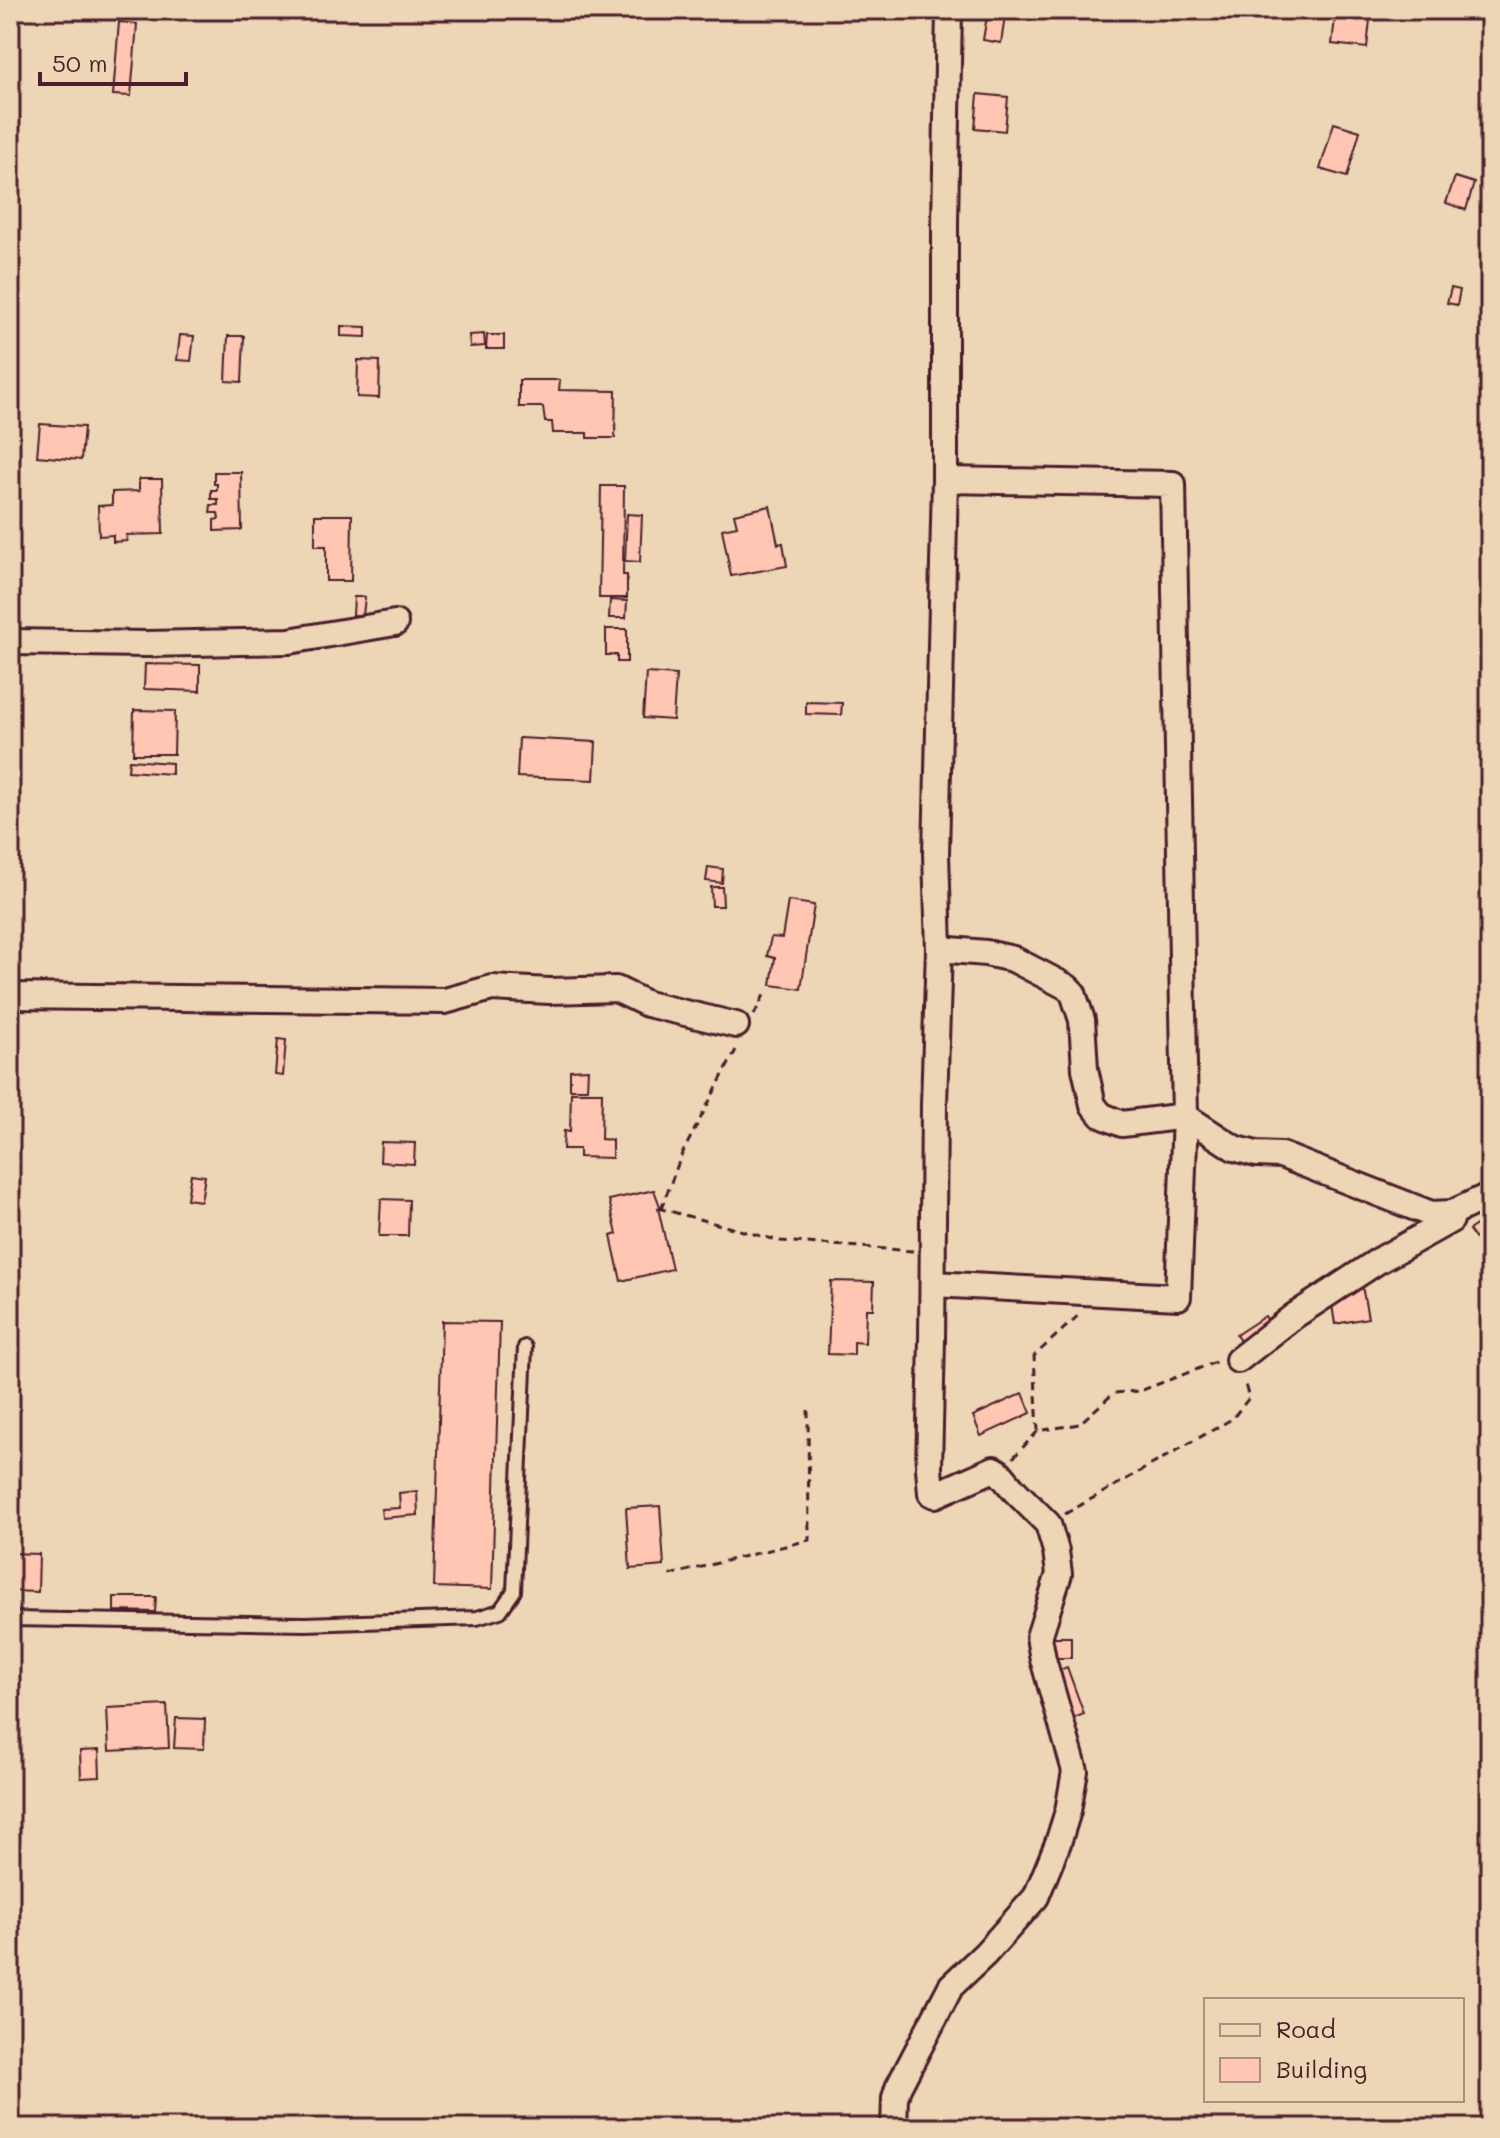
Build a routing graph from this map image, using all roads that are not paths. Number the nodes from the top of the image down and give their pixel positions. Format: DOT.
graph roads {
  1 [pos="949,10"];
  2 [pos="945,480"];
  3 [pos="395,623"];
  4 [pos="10,642"];
  5 [pos="939,949"];
  6 [pos="10,996"];
  7 [pos="743,1027"];
  8 [pos="1185,1116"];
  9 [pos="1490,1195"];
  10 [pos="1452,1213"];
  11 [pos="933,1284"];
  12 [pos="525,1347"];
  13 [pos="1238,1360"];
  14 [pos="10,1619"];
  15 [pos="894,2128"];
  1 -- 2 [label="street"];
  2 -- 5 [label="street"];
  2 -- 8 [label="street"];
  3 -- 4 [label="street"];
  5 -- 8 [label="street"];
  5 -- 11 [label="street"];
  6 -- 7 [label="street"];
  8 -- 10 [label="street"];
  8 -- 11 [label="street"];
  9 -- 10 [label="street"];
  10 -- 13 [label="street"];
  11 -- 15 [label="street"];
  12 -- 14 [label="lane"];
}
